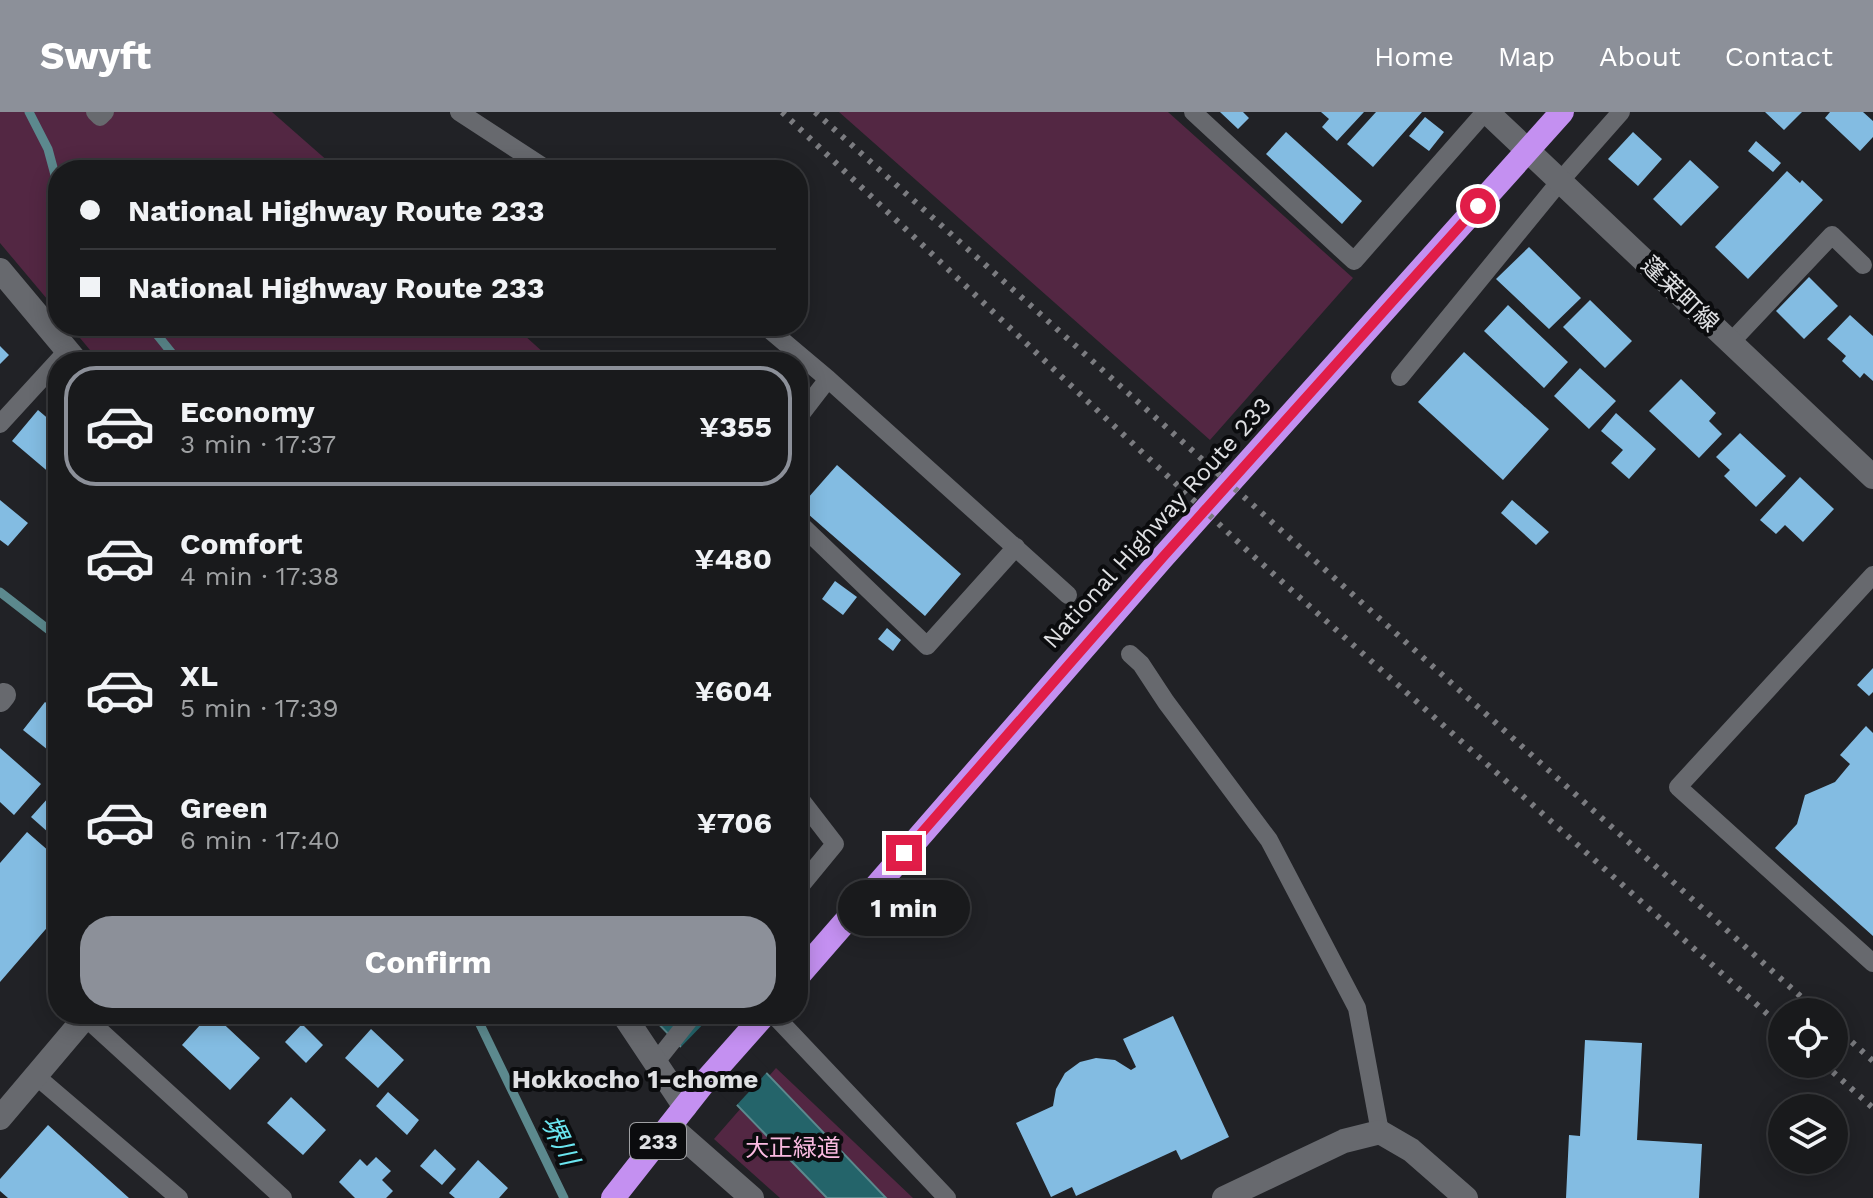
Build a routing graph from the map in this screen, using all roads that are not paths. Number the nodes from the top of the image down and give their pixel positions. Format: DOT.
graph roads {
  1 [pos="95,112"];
  2 [pos="105,112"];
  3 [pos="459,112"];
  4 [pos="1193,112"];
  5 [pos="1486,112"];
  6 [pos="1562,112"];
  7 [pos="1621,112"];
  8 [pos="533,160"];
  9 [pos="1561,180"];
  10 [pos="1863,265"];
  11 [pos="0,270"];
  12 [pos="48,327"];
  13 [pos="55,336"];
  14 [pos="777,336"];
  15 [pos="1731,342"];
  16 [pos="69,352"];
  17 [pos="796,352"];
  18 [pos="808,362"];
  19 [pos="1400,377"];
  20 [pos="48,379"];
  21 [pos="828,379"];
  22 [pos="808,405"];
  23 [pos="0,424"];
  24 [pos="1873,477"];
  25 [pos="808,532"];
  26 [pos="1016,547"];
  27 [pos="1873,575"];
  28 [pos="1068,595"];
  29 [pos="1130,654"];
  30 [pos="808,809"];
  31 [pos="808,877"];
  32 [pos="1873,963"];
  33 [pos="808,965"];
  34 [pos="80,1024"];
  35 [pos="96,1024"];
  36 [pos="632,1024"];
  37 [pos="686,1024"];
  38 [pos="756,1024"];
  39 [pos="782,1024"];
  40 [pos="660,1056"];
  41 [pos="36,1076"];
  42 [pos="677,1116"];
  43 [pos="0,1118"];
  44 [pos="1380,1132"];
  45 [pos="179,1198"];
  46 [pos="283,1198"];
  47 [pos="613,1198"];
  48 [pos="752,1198"];
  49 [pos="947,1198"];
  50 [pos="1224,1198"];
  51 [pos="1466,1198"];
  1 -- 2 [label="lane"];
  3 -- 8 [label="lane"];
  4 -- 5 [label="lane"];
  5 -- 9 [label="street, 蓬莱町線"];
  6 -- 33 [label="highway, National Highway Route 233"];
  7 -- 9 [label="lane"];
  9 -- 15 [label="street, 蓬莱町線"];
  9 -- 19 [label="lane"];
  10 -- 15 [label="lane"];
  11 -- 12 [label="street"];
  13 -- 16 [label="street"];
  14 -- 17 [label="lane"];
  15 -- 24 [label="street, 蓬莱町線"];
  18 -- 21 [label="lane"];
  20 -- 23 [label="lane"];
  21 -- 22 [label="lane"];
  21 -- 26 [label="lane"];
  25 -- 26 [label="lane"];
  26 -- 28 [label="lane"];
  27 -- 32 [label="lane"];
  29 -- 44 [label="lane"];
  30 -- 31 [label="lane"];
  34 -- 41 [label="street"];
  35 -- 46 [label="lane"];
  36 -- 40 [label="street"];
  37 -- 40 [label="lane"];
  38 -- 42 [label="highway, 233"];
  39 -- 49 [label="lane"];
  40 -- 42 [label="street"];
  41 -- 43 [label="street"];
  41 -- 45 [label="lane"];
  42 -- 47 [label="highway, 233"];
  42 -- 48 [label="street"];
  44 -- 50 [label="street"];
  44 -- 51 [label="street"];
}
